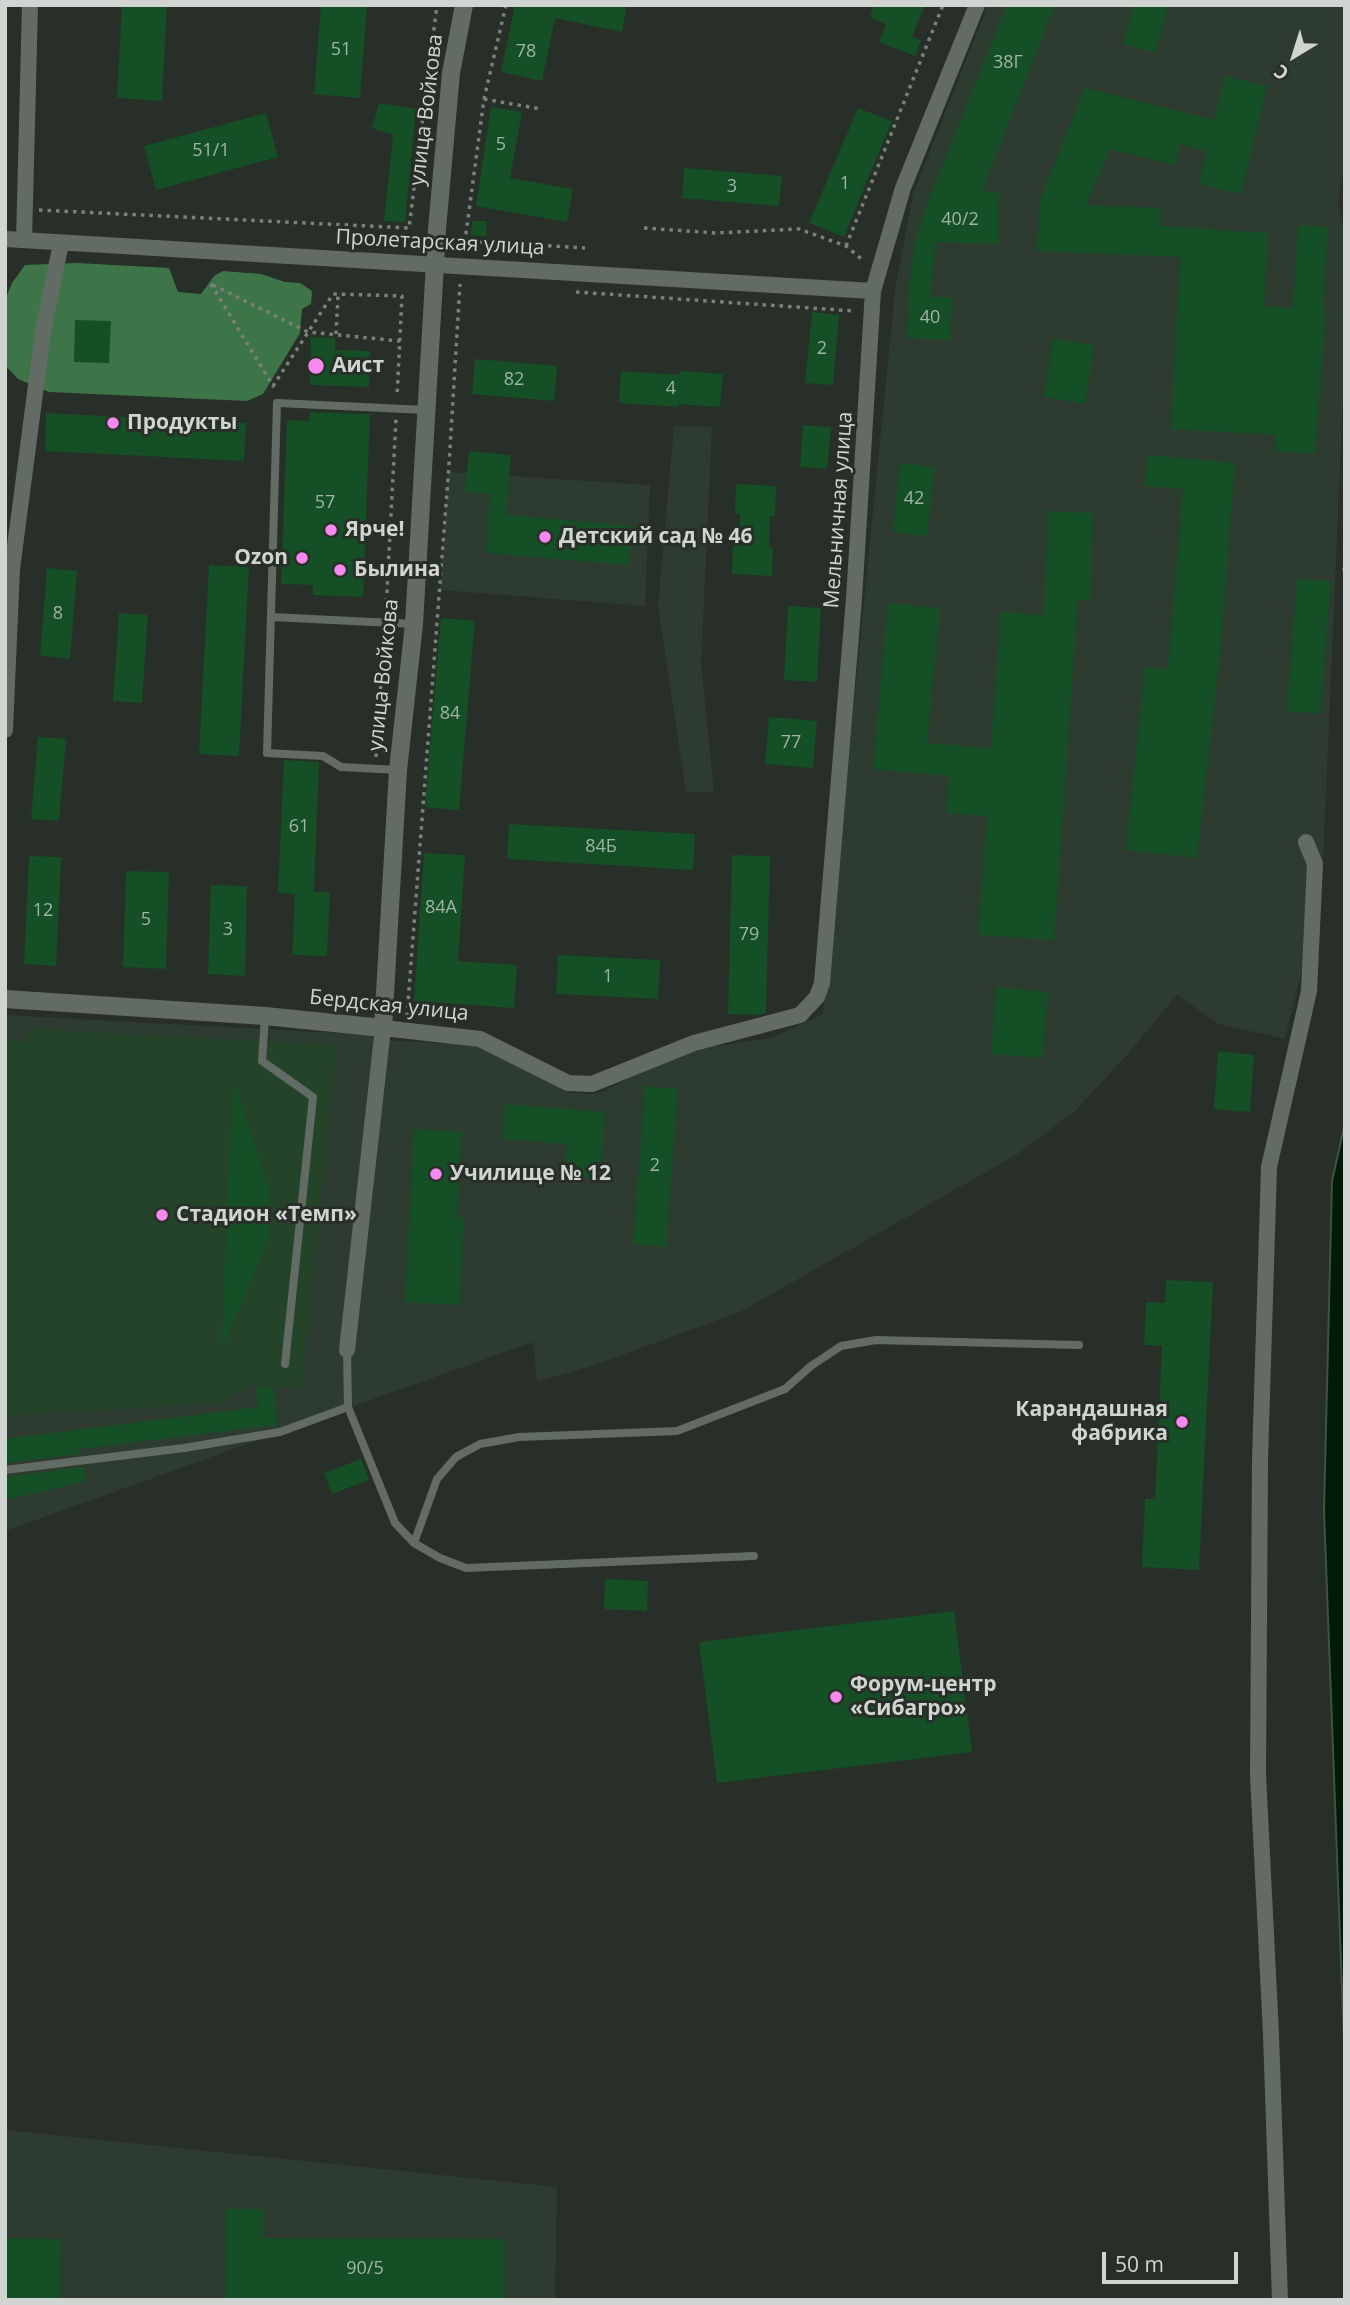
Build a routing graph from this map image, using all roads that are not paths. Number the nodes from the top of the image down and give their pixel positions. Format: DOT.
graph roads {
  1 [pos="30,5"];
  2 [pos="464,5"];
  3 [pos="976,5"];
  4 [pos="5,239"];
  5 [pos="24,240"];
  6 [pos="61,243"];
  7 [pos="435,263"];
  8 [pos="873,291"];
  9 [pos="426,410"];
  10 [pos="271,617"];
  11 [pos="414,624"];
  12 [pos="5,730"];
  13 [pos="398,770"];
  14 [pos="1306,842"];
  15 [pos="5,999"];
  16 [pos="265,1016"];
  17 [pos="789,1019"];
  18 [pos="383,1028"];
  19 [pos="1079,1345"];
  20 [pos="347,1350"];
  21 [pos="285,1364"];
  22 [pos="348,1407"];
  23 [pos="5,1470"];
  24 [pos="414,1543"];
  25 [pos="754,1556"];
  26 [pos="1280,2300"];
  1 -- 5 [label="street"];
  2 -- 7 [label="street, улица Войкова"];
  3 -- 8 [label="street, Мельничная улица"];
  4 -- 5 [label="street, Пролетарская улица"];
  5 -- 6 [label="street, Пролетарская улица"];
  6 -- 7 [label="street, Пролетарская улица"];
  6 -- 12 [label="street"];
  7 -- 8 [label="street, Пролетарская улица"];
  7 -- 9 [label="street, улица Войкова"];
  8 -- 17 [label="street, Мельничная улица"];
  9 -- 10 [label="lane"];
  9 -- 11 [label="street, улица Войкова"];
  10 -- 11 [label="lane"];
  10 -- 13 [label="lane"];
  11 -- 13 [label="street, улица Войкова"];
  13 -- 18 [label="street, улица Войкова"];
  14 -- 26 [label="street"];
  15 -- 16 [label="street, Бердская улица"];
  16 -- 18 [label="street, Бердская улица"];
  16 -- 21 [label="lane"];
  17 -- 18 [label="street, Бердская улица"];
  18 -- 20 [label="street, улица Войкова"];
  19 -- 24 [label="lane"];
  20 -- 22 [label="lane"];
  22 -- 23 [label="lane"];
  22 -- 24 [label="lane"];
  24 -- 25 [label="lane"];
}
